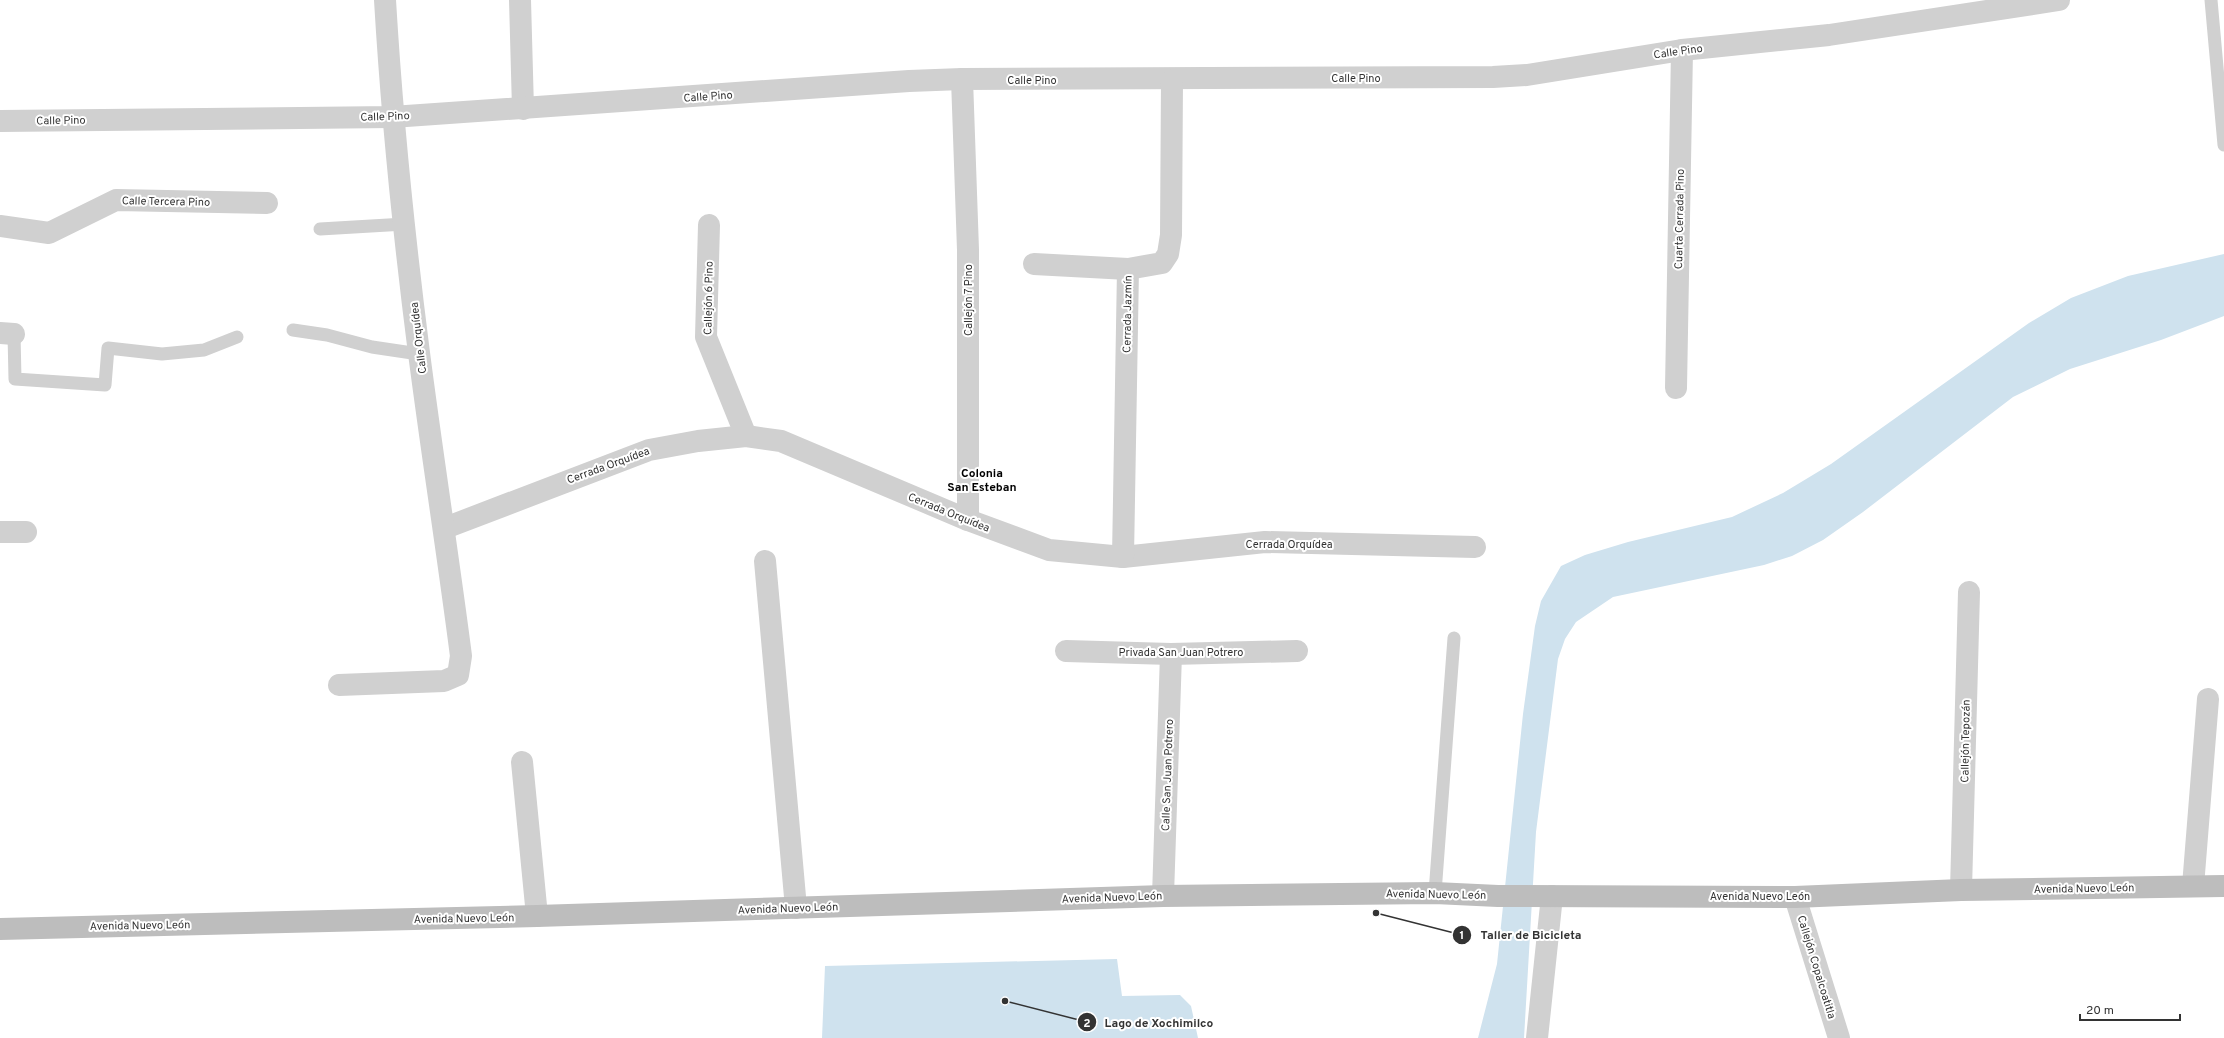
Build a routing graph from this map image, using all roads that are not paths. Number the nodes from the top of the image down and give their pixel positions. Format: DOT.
graph roads {
  1 [pos="385,0"];
  2 [pos="520,0"];
  3 [pos="2059,0"];
  4 [pos="2211,0"];
  5 [pos="1682,50"];
  6 [pos="962,80"];
  7 [pos="1172,80"];
  8 [pos="523,109"];
  9 [pos="392,117"];
  10 [pos="0,121"];
  11 [pos="2224,145"];
  12 [pos="267,203"];
  13 [pos="405,224"];
  14 [pos="709,225"];
  15 [pos="0,226"];
  16 [pos="320,229"];
  17 [pos="1034,264"];
  18 [pos="1128,269"];
  19 [pos="293,330"];
  20 [pos="7,334"];
  21 [pos="237,337"];
  22 [pos="419,354"];
  23 [pos="1676,388"];
  24 [pos="746,436"];
  25 [pos="968,520"];
  26 [pos="445,528"];
  27 [pos="0,532"];
  28 [pos="26,532"];
  29 [pos="1475,548"];
  30 [pos="1123,556"];
  31 [pos="765,561"];
  32 [pos="1969,592"];
  33 [pos="1454,638"];
  34 [pos="1066,651"];
  35 [pos="1297,651"];
  36 [pos="1171,654"];
  37 [pos="339,685"];
  38 [pos="2208,699"];
  39 [pos="522,762"];
  40 [pos="2192,886"];
  41 [pos="2224,886"];
  42 [pos="1961,890"];
  43 [pos="1435,893"];
  44 [pos="1163,896"];
  45 [pos="1550,896"];
  46 [pos="1795,897"];
  47 [pos="796,908"];
  48 [pos="537,916"];
  49 [pos="0,928"];
  50 [pos="1537,1038"];
  51 [pos="1839,1038"];
  1 -- 9 [label="street, Calle Orquídea"];
  2 -- 8 [label="street"];
  3 -- 5 [label="street, Calle Pino"];
  4 -- 11 [label="lane"];
  5 -- 7 [label="street, Calle Pino"];
  5 -- 23 [label="street, Cuarta Cerrada Pino"];
  6 -- 7 [label="street, Calle Pino"];
  6 -- 8 [label="street, Calle Pino"];
  6 -- 25 [label="street, Callejón 7 Pino"];
  7 -- 18 [label="street, Cerrada Jazmín"];
  8 -- 9 [label="street, Calle Pino"];
  9 -- 10 [label="street, Calle Pino"];
  9 -- 13 [label="street, Calle Orquídea"];
  12 -- 15 [label="street, Calle Tercera Pino"];
  13 -- 16 [label="lane"];
  13 -- 22 [label="street, Calle Orquídea"];
  14 -- 24 [label="street, Callejón 6 Pino"];
  17 -- 18 [label="street"];
  18 -- 30 [label="street, Cerrada Jazmín"];
  19 -- 22 [label="lane"];
  20 -- 21 [label="lane"];
  22 -- 26 [label="street, Calle Orquídea"];
  24 -- 25 [label="street, Cerrada Orquídea"];
  24 -- 26 [label="street, Cerrada Orquídea"];
  25 -- 30 [label="street, Cerrada Orquídea"];
  26 -- 37 [label="street, Calle Orquídea"];
  27 -- 28 [label="street"];
  29 -- 30 [label="street, Cerrada Orquídea"];
  31 -- 47 [label="street"];
  32 -- 42 [label="street, Callejón Tepozán"];
  33 -- 43 [label="lane"];
  34 -- 36 [label="street, Privada San Juan Potrero"];
  35 -- 36 [label="street, Privada San Juan Potrero"];
  36 -- 44 [label="street, Calle San Juan Potrero"];
  38 -- 40 [label="street"];
  39 -- 48 [label="street"];
  40 -- 41 [label="street, Avenida Nuevo León"];
  40 -- 42 [label="street, Avenida Nuevo León"];
  42 -- 46 [label="street, Avenida Nuevo León"];
  43 -- 44 [label="street, Avenida Nuevo León"];
  43 -- 45 [label="street, Avenida Nuevo León"];
  44 -- 47 [label="street, Avenida Nuevo León"];
  45 -- 46 [label="street, Avenida Nuevo León"];
  45 -- 50 [label="street"];
  46 -- 51 [label="street, Callejón Copalcoatitla"];
  47 -- 48 [label="street, Avenida Nuevo León"];
  48 -- 49 [label="street, Avenida Nuevo León"];
}
